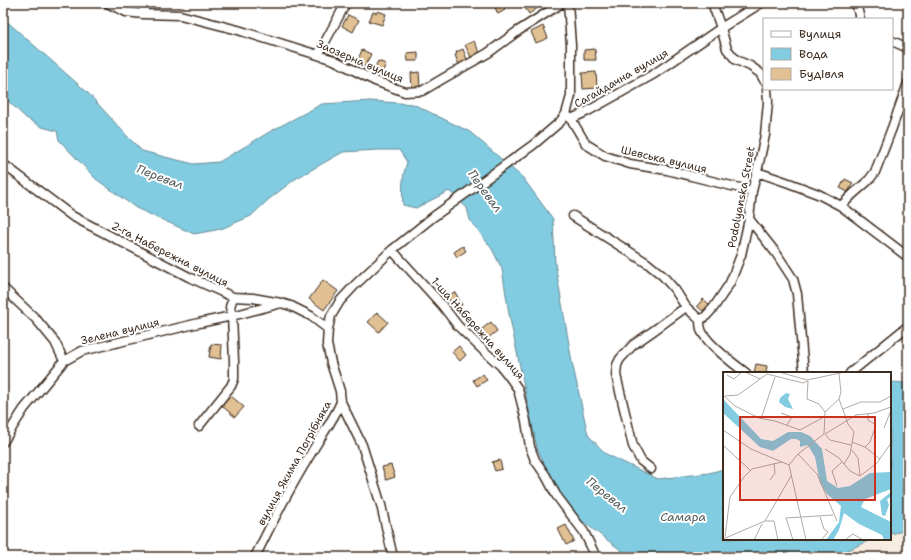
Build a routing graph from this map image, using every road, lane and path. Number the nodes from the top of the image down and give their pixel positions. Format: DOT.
graph roads {
  1 [pos="107,3"];
  2 [pos="145,3"];
  3 [pos="346,3"];
  4 [pos="562,3"];
  5 [pos="568,3"];
  6 [pos="712,3"];
  7 [pos="761,3"];
  8 [pos="856,3"];
  9 [pos="142,14"];
  10 [pos="860,18"];
  11 [pos="721,28"];
  12 [pos="893,41"];
  13 [pos="908,48"];
  14 [pos="318,54"];
  15 [pos="763,78"];
  16 [pos="908,83"];
  17 [pos="767,90"];
  18 [pos="569,117"];
  19 [pos="3,164"];
  20 [pos="757,172"];
  21 [pos="752,191"];
  22 [pos="840,206"];
  23 [pos="573,216"];
  24 [pos="749,219"];
  25 [pos="392,250"];
  26 [pos="908,257"];
  27 [pos="3,288"];
  28 [pos="233,298"];
  29 [pos="281,303"];
  30 [pos="686,307"];
  31 [pos="232,316"];
  32 [pos="700,320"];
  33 [pos="908,326"];
  34 [pos="328,329"];
  35 [pos="64,361"];
  36 [pos="745,372"];
  37 [pos="804,372"];
  38 [pos="851,372"];
  39 [pos="341,402"];
  40 [pos="199,426"];
  41 [pos="3,442"];
  42 [pos="651,469"];
  43 [pos="255,557"];
  44 [pos="393,557"];
  45 [pos="596,557"];
  1 -- 9 [label="street, Заозерна вулиця"];
  2 -- 9 [label="street"];
  3 -- 14 [label="street"];
  4 -- 14 [label="street, Заозерна вулиця"];
  5 -- 18 [label="street, Сагайдачна вулиця"];
  6 -- 11 [label="street"];
  7 -- 11 [label="street, Сагайдачна вулиця"];
  8 -- 10 [label="street"];
  9 -- 14 [label="street, Заозерна вулиця"];
  11 -- 15 [label="street"];
  11 -- 18 [label="street, Сагайдачна вулиця"];
  12 -- 13 [label="street"];
  16 -- 22 [label="street"];
  17 -- 20 [label="street, Podolyanska Street"];
  18 -- 21 [label="street, Шевська вулиця"];
  18 -- 25 [label="street, Сагайдачна вулиця"];
  19 -- 28 [label="street, 2-га Набережна вулиця"];
  20 -- 21 [label="street, Podolyanska Street"];
  20 -- 22 [label="street"];
  21 -- 24 [label="street, Podolyanska Street"];
  22 -- 26 [label="street"];
  23 -- 30 [label="street"];
  24 -- 32 [label="street, Podolyanska Street"];
  24 -- 37 [label="street"];
  25 -- 34 [label="street"];
  25 -- 45 [label="street, 1-ша Набережна вулиця"];
  27 -- 35 [label="street"];
  28 -- 29 [label="street, 2-га Набережна вулиця"];
  28 -- 31 [label="street"];
  29 -- 31 [label="street, Зелена вулиця"];
  29 -- 34 [label="street, 2-га Набережна вулиця"];
  30 -- 32 [label="street"];
  30 -- 42 [label="street"];
  31 -- 35 [label="street, Зелена вулиця"];
  31 -- 40 [label="street"];
  32 -- 36 [label="street"];
  33 -- 38 [label="street"];
  34 -- 39 [label="street"];
  35 -- 41 [label="street, Зелена вулиця"];
  39 -- 43 [label="street, вулиця Якима Погрібняка"];
  39 -- 44 [label="street"];
}
